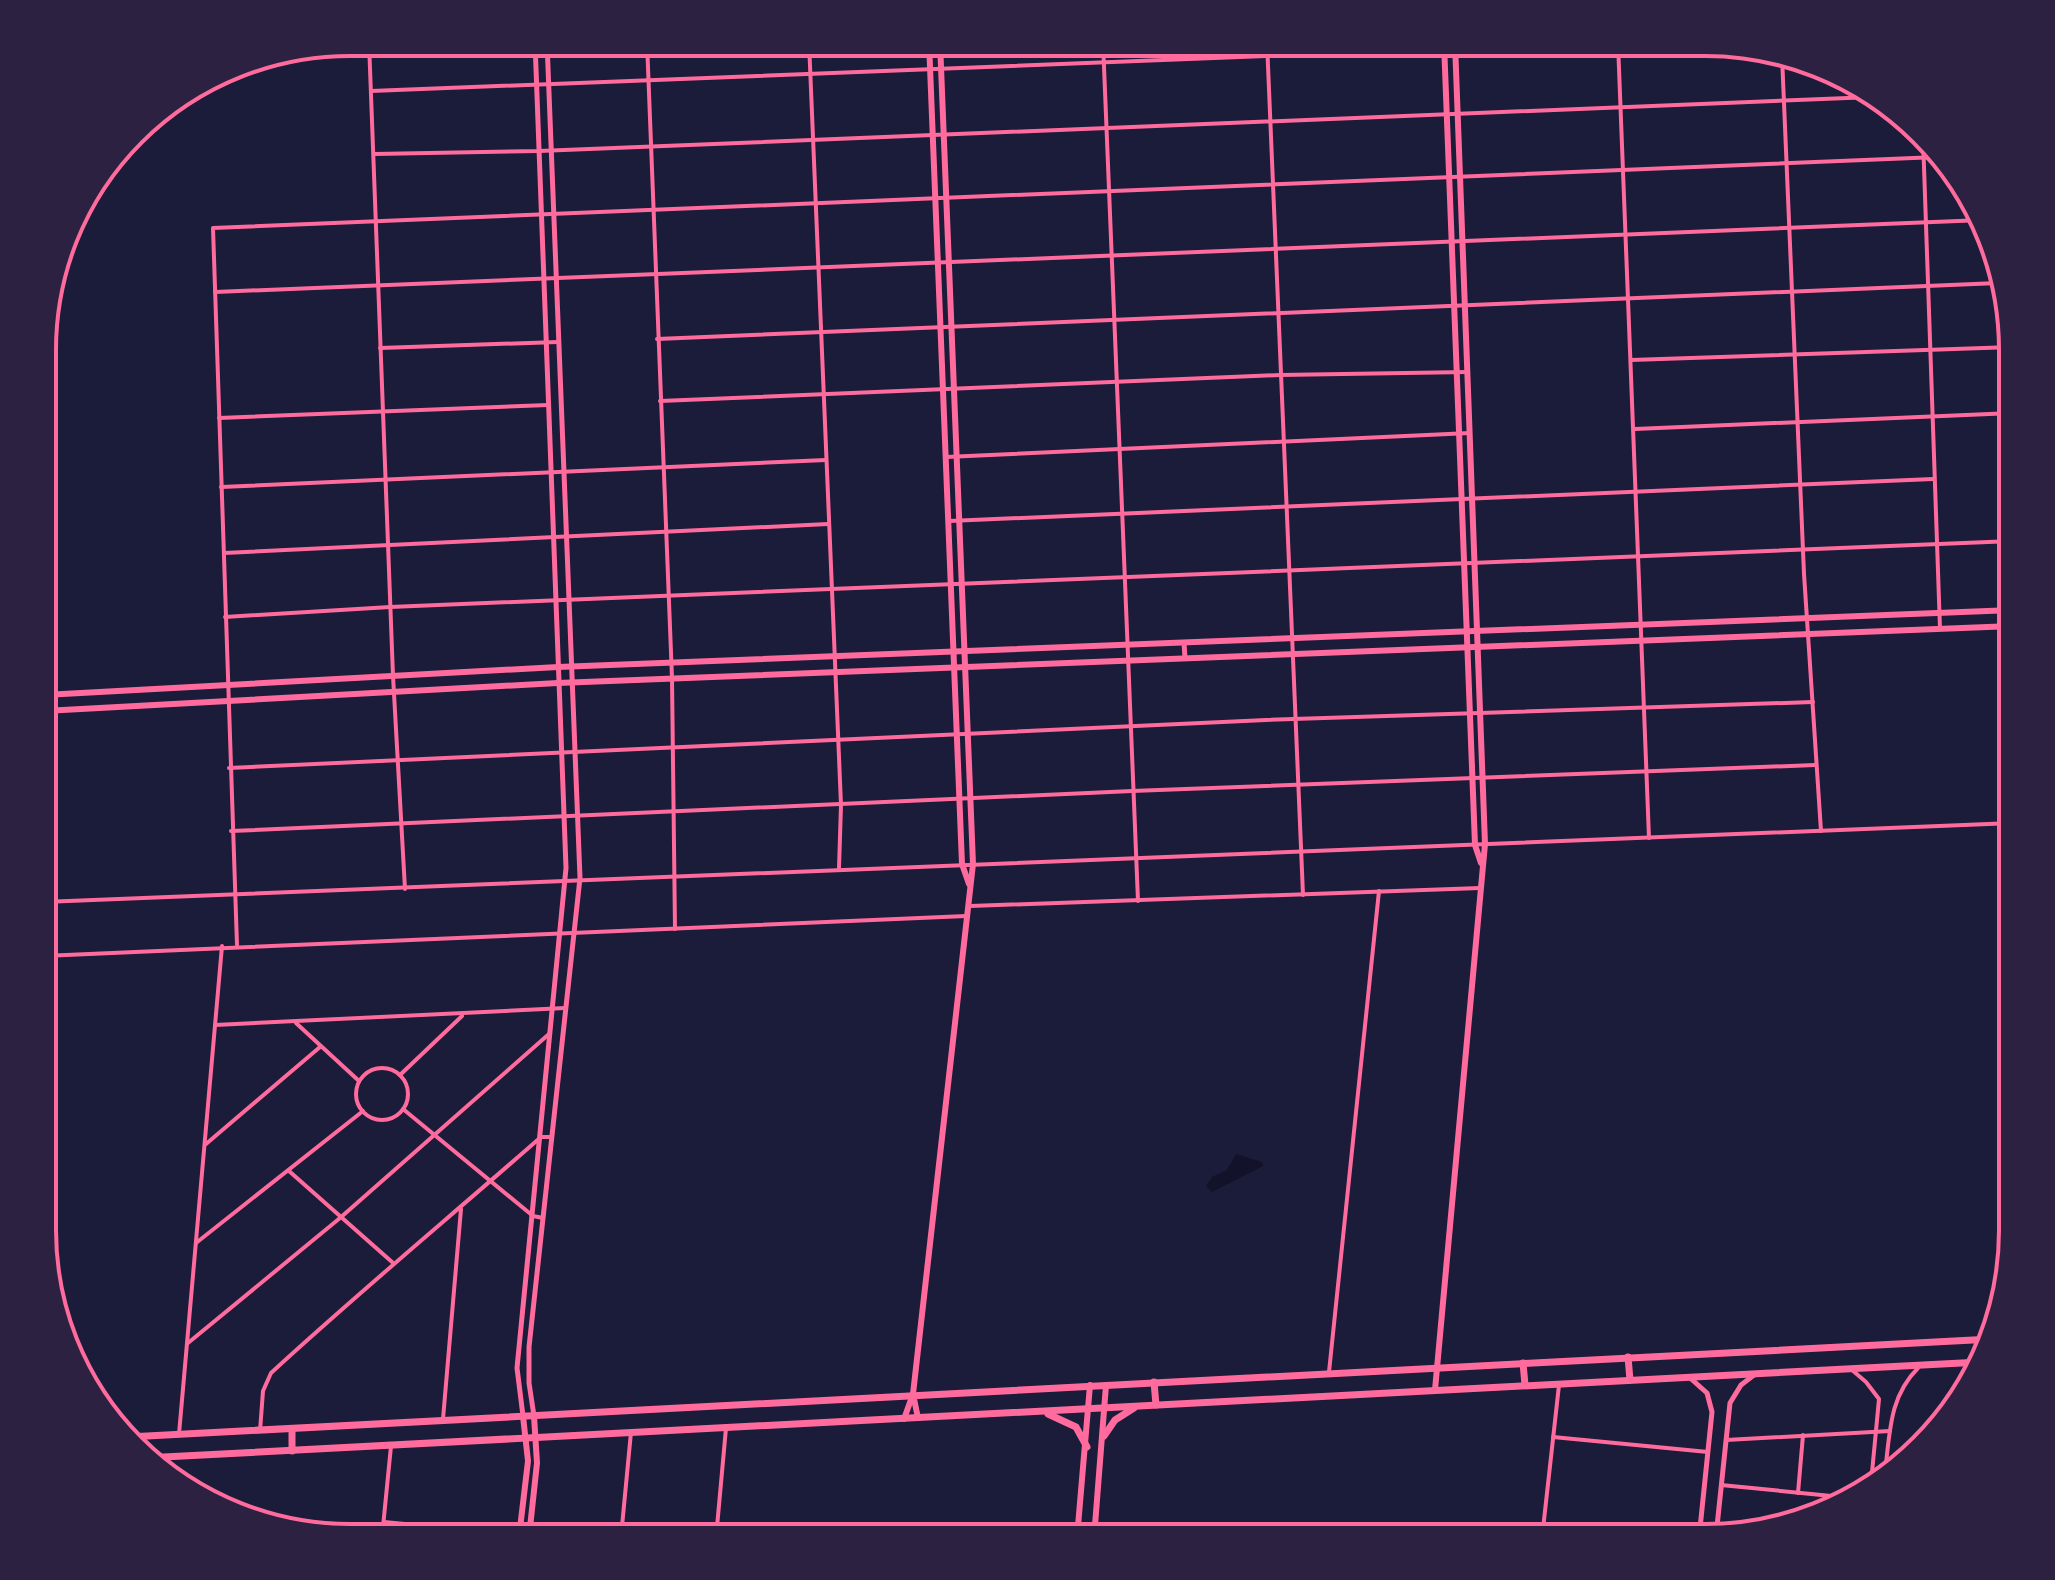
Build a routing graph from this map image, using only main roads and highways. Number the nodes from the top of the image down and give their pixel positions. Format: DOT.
graph roads {
  1 [pos="930,56"];
  2 [pos="941,56"];
  3 [pos="1444,56"];
  4 [pos="1456,56"];
  5 [pos="1999,611"];
  6 [pos="1999,627"];
  7 [pos="1467,631"];
  8 [pos="1477,631"];
  9 [pos="1468,647"];
  10 [pos="1477,647"];
  11 [pos="964,651"];
  12 [pos="954,652"];
  13 [pos="954,667"];
  14 [pos="965,667"];
  15 [pos="56,694"];
  16 [pos="56,710"];
  17 [pos="1482,867"];
  18 [pos="970,887"];
  19 [pos="1978,1340"];
  20 [pos="1628,1357"];
  21 [pos="1523,1363"];
  22 [pos="1968,1363"];
  23 [pos="1435,1367"];
  24 [pos="1630,1380"];
  25 [pos="1154,1382"];
  26 [pos="1090,1385"];
  27 [pos="1106,1385"];
  28 [pos="1525,1385"];
  29 [pos="1435,1390"];
  30 [pos="913,1394"];
  31 [pos="1142,1405"];
  32 [pos="1156,1405"];
  33 [pos="1105,1407"];
  34 [pos="1090,1409"];
  35 [pos="1042,1411"];
  36 [pos="523,1416"];
  37 [pos="534,1416"];
  38 [pos="918,1418"];
  39 [pos="904,1419"];
  40 [pos="292,1430"];
  41 [pos="140,1436"];
  42 [pos="1104,1436"];
  43 [pos="537,1437"];
  44 [pos="527,1438"];
  45 [pos="1087,1447"];
  46 [pos="292,1451"];
  47 [pos="163,1457"];
  48 [pos="521,1524"];
  49 [pos="530,1524"];
  50 [pos="1079,1524"];
  51 [pos="1095,1524"];
  1 -- 12 [label="main road"];
  2 -- 11 [label="main road"];
  3 -- 7 [label="main road"];
  4 -- 8 [label="main road"];
  5 -- 8 [label="main road"];
  6 -- 10 [label="main road"];
  7 -- 8 [label="main road"];
  7 -- 9 [label="main road"];
  7 -- 11 [label="main road"];
  8 -- 10 [label="main road"];
  9 -- 10 [label="main road"];
  9 -- 14 [label="main road"];
  9 -- 17 [label="main road"];
  10 -- 17 [label="main road"];
  11 -- 12 [label="main road"];
  11 -- 14 [label="main road"];
  12 -- 13 [label="main road"];
  12 -- 15 [label="main road"];
  13 -- 14 [label="main road"];
  13 -- 16 [label="main road"];
  13 -- 18 [label="main road"];
  14 -- 18 [label="main road"];
  17 -- 23 [label="main road"];
  18 -- 30 [label="main road"];
  19 -- 20 [label="main road"];
  20 -- 21 [label="main road"];
  20 -- 24 [label="main road"];
  21 -- 23 [label="main road"];
  21 -- 28 [label="main road"];
  22 -- 24 [label="main road"];
  23 -- 25 [label="main road"];
  23 -- 29 [label="main road"];
  24 -- 28 [label="main road"];
  25 -- 27 [label="main road"];
  25 -- 32 [label="main road"];
  26 -- 27 [label="main road"];
  26 -- 30 [label="main road"];
  26 -- 34 [label="main road"];
  27 -- 33 [label="main road"];
  28 -- 29 [label="main road"];
  29 -- 32 [label="main road"];
  30 -- 37 [label="main road"];
  30 -- 38 [label="main road"];
  30 -- 39 [label="main road"];
  31 -- 32 [label="main road"];
  31 -- 33 [label="main road"];
  31 -- 42 [label="main road"];
  33 -- 34 [label="main road"];
  33 -- 42 [label="main road"];
  34 -- 35 [label="main road"];
  34 -- 45 [label="main road"];
  35 -- 38 [label="main road"];
  35 -- 45 [label="main road"];
  36 -- 37 [label="main road"];
  36 -- 40 [label="main road"];
  36 -- 44 [label="main road"];
  37 -- 43 [label="main road"];
  38 -- 39 [label="main road"];
  39 -- 43 [label="main road"];
  40 -- 41 [label="main road"];
  40 -- 46 [label="main road"];
  42 -- 51 [label="main road"];
  43 -- 44 [label="main road"];
  43 -- 49 [label="main road"];
  44 -- 46 [label="main road"];
  44 -- 48 [label="main road"];
  45 -- 50 [label="main road"];
  46 -- 47 [label="main road"];
}
